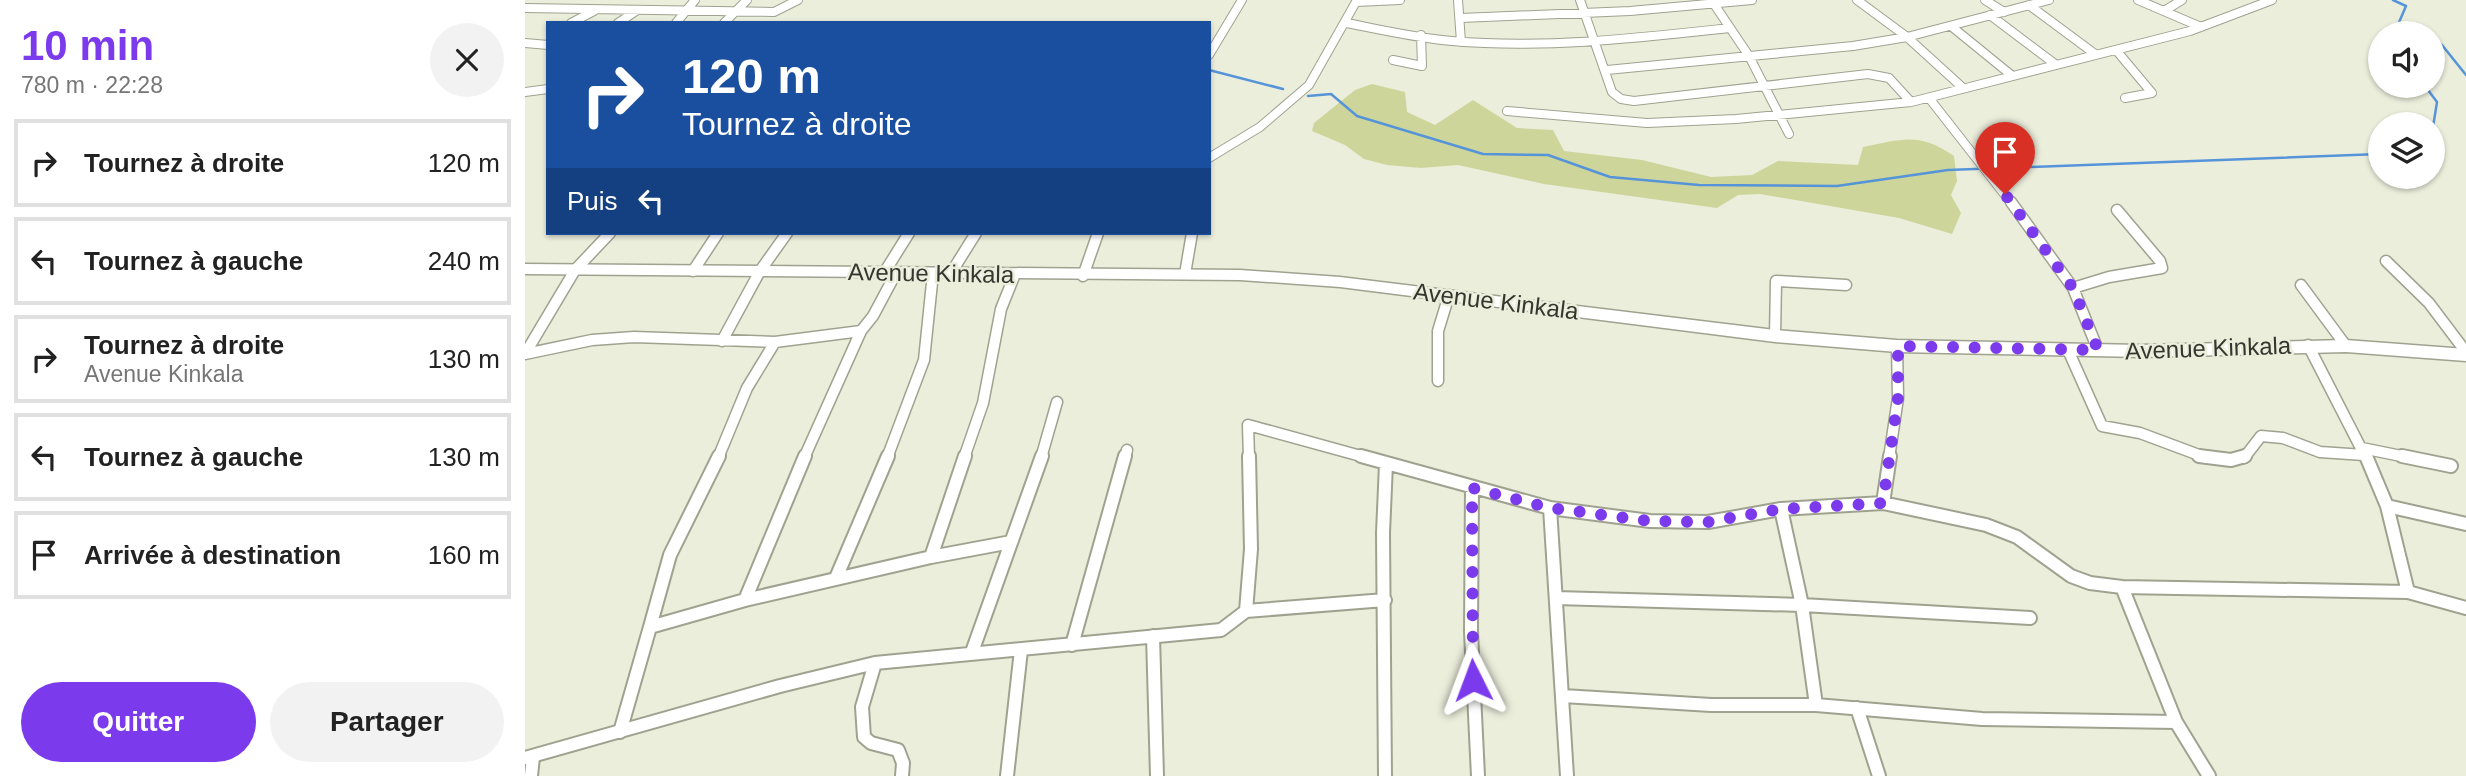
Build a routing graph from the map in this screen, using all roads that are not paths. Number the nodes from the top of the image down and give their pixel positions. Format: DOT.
graph roads {
  1 [pos="593,0"];
  2 [pos="642,0"];
  3 [pos="695,0"];
  4 [pos="747,0"];
  5 [pos="798,0"];
  6 [pos="1242,0"];
  7 [pos="1400,0"];
  8 [pos="1458,0"];
  9 [pos="1580,0"];
  10 [pos="1752,0"];
  11 [pos="1857,0"];
  12 [pos="1985,0"];
  13 [pos="2049,0"];
  14 [pos="2138,0"];
  15 [pos="2182,0"];
  16 [pos="2272,0"];
  17 [pos="1357,1"];
  18 [pos="1713,2"];
  19 [pos="2029,5"];
  20 [pos="525,8"];
  21 [pos="581,10"];
  22 [pos="596,10"];
  23 [pos="634,11"];
  24 [pos="2164,11"];
  25 [pos="2004,12"];
  26 [pos="684,13"];
  27 [pos="735,13"];
  28 [pos="1587,13"];
  29 [pos="1990,15"];
  30 [pos="1461,18"];
  31 [pos="575,21"];
  32 [pos="621,21"];
  33 [pos="678,21"];
  34 [pos="725,21"];
  35 [pos="1347,23"];
  36 [pos="1951,26"];
  37 [pos="2201,27"];
  38 [pos="1730,28"];
  39 [pos="1421,35"];
  40 [pos="546,36"];
  41 [pos="1907,37"];
  42 [pos="1594,41"];
  43 [pos="1461,42"];
  44 [pos="528,43"];
  45 [pos="546,45"];
  46 [pos="2116,50"];
  47 [pos="1211,52"];
  48 [pos="2095,54"];
  49 [pos="1749,56"];
  50 [pos="1393,60"];
  51 [pos="2055,64"];
  52 [pos="1607,70"];
  53 [pos="2010,74"];
  54 [pos="1765,84"];
  55 [pos="1963,88"];
  56 [pos="546,89"];
  57 [pos="525,92"];
  58 [pos="2125,98"];
  59 [pos="1929,99"];
  60 [pos="1911,102"];
  61 [pos="1507,111"];
  62 [pos="1778,115"];
  63 [pos="1789,134"];
  64 [pos="1211,157"];
  65 [pos="2117,210"];
  66 [pos="608,235"];
  67 [pos="717,235"];
  68 [pos="786,235"];
  69 [pos="908,235"];
  70 [pos="976,235"];
  71 [pos="1097,235"];
  72 [pos="1192,235"];
  73 [pos="2386,261"];
  74 [pos="525,269"];
  75 [pos="575,270"];
  76 [pos="693,271"];
  77 [pos="760,271"];
  78 [pos="890,273"];
  79 [pos="933,273"];
  80 [pos="951,273"];
  81 [pos="1015,274"];
  82 [pos="1185,274"];
  83 [pos="1083,276"];
  84 [pos="1846,285"];
  85 [pos="2301,285"];
  86 [pos="2073,288"];
  87 [pos="1449,295"];
  88 [pos="861,331"];
  89 [pos="1775,336"];
  90 [pos="722,341"];
  91 [pos="775,341"];
  92 [pos="2308,345"];
  93 [pos="1898,346"];
  94 [pos="2346,346"];
  95 [pos="2068,350"];
  96 [pos="2098,350"];
  97 [pos="525,354"];
  98 [pos="2466,354"];
  99 [pos="1438,381"];
  100 [pos="1057,402"];
  101 [pos="1127,450"];
  102 [pos="2363,451"];
  103 [pos="1387,464"];
  104 [pos="2451,466"];
  105 [pos="1472,488"];
  106 [pos="1883,503"];
  107 [pos="2387,506"];
  108 [pos="1550,508"];
  109 [pos="1781,509"];
  110 [pos="2466,524"];
  111 [pos="1011,542"];
  112 [pos="931,557"];
  113 [pos="837,579"];
  114 [pos="2122,587"];
  115 [pos="2408,592"];
  116 [pos="1556,598"];
  117 [pos="745,600"];
  118 [pos="1385,600"];
  119 [pos="1802,605"];
  120 [pos="2466,608"];
  121 [pos="1246,611"];
  122 [pos="2030,618"];
  123 [pos="650,627"];
  124 [pos="1153,636"];
  125 [pos="1072,645"];
  126 [pos="1021,650"];
  127 [pos="972,652"];
  128 [pos="875,663"];
  129 [pos="1563,696"];
  130 [pos="1816,705"];
  131 [pos="1857,708"];
  132 [pos="2176,722"];
  133 [pos="620,732"];
  134 [pos="529,758"];
  135 [pos="531,776"];
  136 [pos="902,776"];
  137 [pos="1007,776"];
  138 [pos="1157,776"];
  139 [pos="1385,776"];
  140 [pos="1478,776"];
  141 [pos="1567,776"];
  142 [pos="1879,776"];
  143 [pos="2209,776"];
  1 -- 21 [label="street"];
  2 -- 23 [label="street"];
  3 -- 26 [label="street"];
  4 -- 27 [label="street"];
  5 -- 27 [label="street"];
  6 -- 47 [label="street"];
  7 -- 17 [label="street"];
  8 -- 30 [label="street"];
  9 -- 28 [label="street"];
  10 -- 18 [label="street"];
  11 -- 41 [label="street"];
  12 -- 25 [label="street"];
  13 -- 19 [label="street"];
  14 -- 24 [label="street"];
  15 -- 24 [label="street"];
  16 -- 37 [label="street"];
  17 -- 35 [label="street"];
  18 -- 28 [label="street"];
  18 -- 38 [label="street"];
  19 -- 25 [label="street"];
  19 -- 48 [label="street"];
  20 -- 21 [label="street"];
  21 -- 22 [label="street"];
  22 -- 23 [label="street"];
  22 -- 31 [label="street"];
  23 -- 26 [label="street"];
  23 -- 32 [label="street"];
  24 -- 37 [label="street"];
  25 -- 29 [label="street"];
  26 -- 27 [label="street"];
  26 -- 33 [label="street"];
  27 -- 34 [label="street"];
  28 -- 30 [label="street"];
  28 -- 42 [label="street"];
  29 -- 36 [label="street"];
  29 -- 51 [label="street"];
  30 -- 43 [label="street"];
  35 -- 39 [label="street"];
  35 -- 64 [label="street"];
  36 -- 41 [label="street"];
  36 -- 53 [label="street"];
  37 -- 46 [label="street"];
  38 -- 42 [label="street"];
  38 -- 49 [label="street"];
  39 -- 43 [label="street"];
  39 -- 50 [label="street"];
  40 -- 44 [label="street"];
  41 -- 49 [label="street"];
  41 -- 55 [label="street"];
  42 -- 43 [label="street"];
  42 -- 52 [label="street"];
  44 -- 45 [label="street"];
  46 -- 48 [label="street"];
  46 -- 58 [label="street"];
  48 -- 51 [label="street"];
  49 -- 52 [label="street"];
  49 -- 54 [label="street"];
  51 -- 53 [label="street"];
  52 -- 54 [label="street"];
  53 -- 55 [label="street"];
  54 -- 60 [label="street"];
  54 -- 62 [label="street"];
  55 -- 59 [label="street"];
  56 -- 57 [label="street"];
  59 -- 60 [label="street"];
  59 -- 86 [label="street"];
  60 -- 62 [label="street"];
  61 -- 62 [label="street"];
  62 -- 63 [label="street"];
  65 -- 86 [label="street"];
  66 -- 75 [label="street"];
  67 -- 76 [label="street"];
  68 -- 77 [label="street"];
  69 -- 78 [label="street"];
  70 -- 80 [label="street"];
  71 -- 83 [label="street"];
  72 -- 82 [label="street"];
  73 -- 98 [label="street"];
  74 -- 75 [label="main road, Avenue Kinkala"];
  75 -- 76 [label="main road, Avenue Kinkala"];
  75 -- 97 [label="street"];
  76 -- 77 [label="main road, Avenue Kinkala"];
  77 -- 78 [label="main road, Avenue Kinkala"];
  77 -- 90 [label="street"];
  78 -- 79 [label="main road, Avenue Kinkala"];
  78 -- 88 [label="street"];
  79 -- 80 [label="main road, Avenue Kinkala"];
  79 -- 113 [label="street"];
  80 -- 81 [label="main road, Avenue Kinkala"];
  81 -- 83 [label="main road, Avenue Kinkala"];
  81 -- 112 [label="street"];
  82 -- 83 [label="main road, Avenue Kinkala"];
  82 -- 87 [label="main road, Avenue Kinkala"];
  84 -- 89 [label="street"];
  85 -- 94 [label="street"];
  86 -- 96 [label="street"];
  87 -- 89 [label="main road, Avenue Kinkala"];
  87 -- 99 [label="street"];
  88 -- 91 [label="street"];
  88 -- 117 [label="street"];
  89 -- 93 [label="main road, Avenue Kinkala"];
  90 -- 91 [label="street"];
  90 -- 97 [label="street"];
  91 -- 123 [label="street"];
  92 -- 94 [label="main road, Avenue Kinkala"];
  92 -- 96 [label="main road, Avenue Kinkala"];
  92 -- 102 [label="street"];
  93 -- 95 [label="main road, Avenue Kinkala"];
  93 -- 106 [label="street"];
  94 -- 98 [label="main road, Avenue Kinkala"];
  95 -- 96 [label="main road, Avenue Kinkala"];
  95 -- 102 [label="street"];
  100 -- 111 [label="street"];
  101 -- 125 [label="street"];
  102 -- 104 [label="street"];
  102 -- 107 [label="street"];
  103 -- 105 [label="street"];
  103 -- 118 [label="street"];
  103 -- 121 [label="street"];
  105 -- 108 [label="street"];
  105 -- 140 [label="street"];
  106 -- 109 [label="street"];
  106 -- 114 [label="street"];
  107 -- 110 [label="street"];
  107 -- 115 [label="street"];
  108 -- 109 [label="street"];
  108 -- 116 [label="street"];
  109 -- 119 [label="street"];
  111 -- 112 [label="street"];
  111 -- 127 [label="street"];
  112 -- 113 [label="street"];
  113 -- 117 [label="street"];
  114 -- 115 [label="street"];
  114 -- 132 [label="street"];
  115 -- 120 [label="street"];
  116 -- 119 [label="street"];
  116 -- 129 [label="street"];
  117 -- 123 [label="street"];
  118 -- 121 [label="street"];
  118 -- 139 [label="street"];
  119 -- 122 [label="street"];
  119 -- 130 [label="street"];
  121 -- 124 [label="street"];
  123 -- 133 [label="street"];
  124 -- 125 [label="street"];
  124 -- 138 [label="street"];
  125 -- 126 [label="street"];
  126 -- 127 [label="street"];
  126 -- 137 [label="street"];
  127 -- 128 [label="street"];
  128 -- 133 [label="street"];
  128 -- 136 [label="street"];
  129 -- 130 [label="street"];
  129 -- 141 [label="street"];
  130 -- 131 [label="street"];
  131 -- 132 [label="street"];
  131 -- 142 [label="street"];
  132 -- 143 [label="street"];
  133 -- 134 [label="street"];
  134 -- 135 [label="street"];
}
